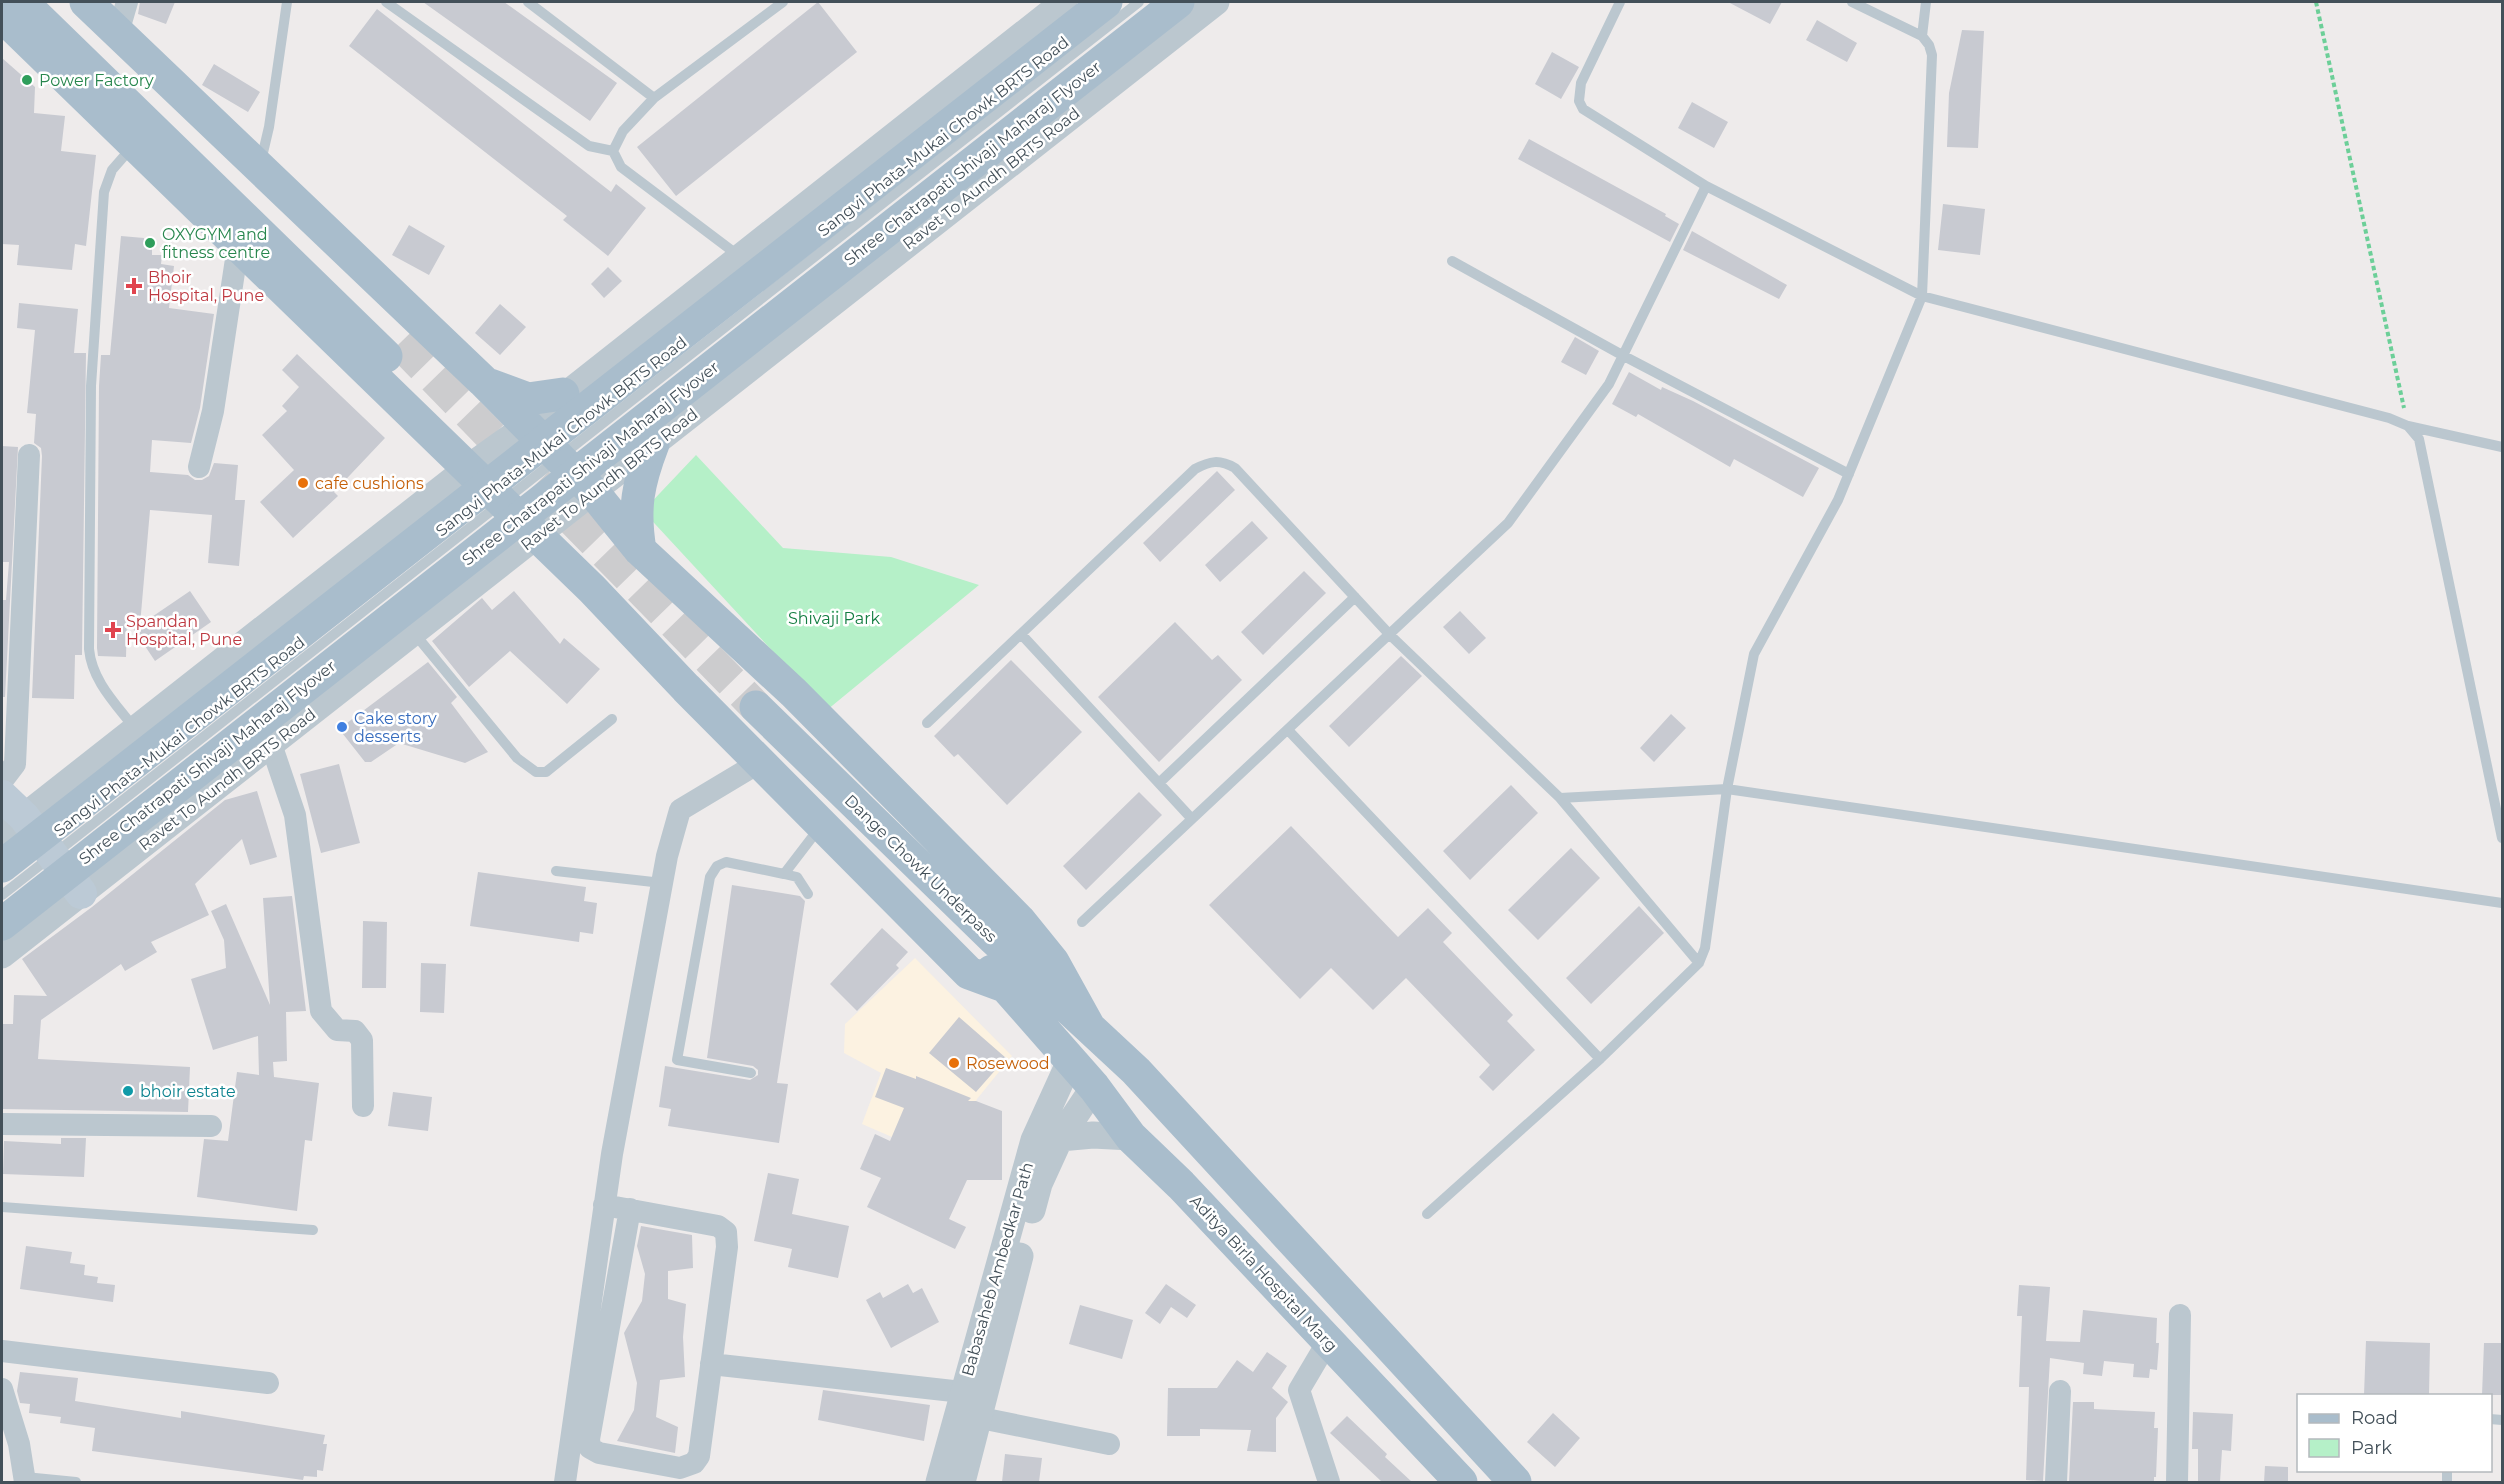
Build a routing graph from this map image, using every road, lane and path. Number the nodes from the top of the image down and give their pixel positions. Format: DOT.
graph roads {
  1 [pos="22,2"];
  2 [pos="47,2"];
  3 [pos="86,2"];
  4 [pos="127,2"];
  5 [pos="287,2"];
  6 [pos="386,2"];
  7 [pos="528,2"];
  8 [pos="783,2"];
  9 [pos="1064,2"];
  10 [pos="1106,2"];
  11 [pos="1139,2"];
  12 [pos="1178,2"];
  13 [pos="1216,2"];
  14 [pos="1620,2"];
  15 [pos="1852,2"];
  16 [pos="1926,2"];
  17 [pos="2316,2"];
  18 [pos="2,16"];
  19 [pos="118,33"];
  20 [pos="1922,36"];
  21 [pos="654,98"];
  22 [pos="135,144"];
  23 [pos="613,151"];
  24 [pos="259,168"];
  25 [pos="1706,186"];
  26 [pos="238,246"];
  27 [pos="739,256"];
  28 [pos="1452,261"];
  29 [pos="1922,296"];
  30 [pos="1622,356"];
  31 [pos="483,381"];
  32 [pos="563,394"];
  33 [pos="2408,426"];
  34 [pos="525,427"];
  35 [pos="653,444"];
  36 [pos="2502,447"];
  37 [pos="29,455"];
  38 [pos="558,459"];
  39 [pos="199,467"];
  40 [pos="468,468"];
  41 [pos="1849,474"];
  42 [pos="593,492"];
  43 [pos="503,501"];
  44 [pos="538,536"];
  45 [pos="640,550"];
  46 [pos="1355,597"];
  47 [pos="414,633"];
  48 [pos="1020,634"];
  49 [pos="1390,635"];
  50 [pos="612,719"];
  51 [pos="927,723"];
  52 [pos="135,729"];
  53 [pos="1288,730"];
  54 [pos="271,744"];
  55 [pos="760,762"];
  56 [pos="2,781"];
  57 [pos="1159,783"];
  58 [pos="1727,789"];
  59 [pos="1560,798"];
  60 [pos="9,815"];
  61 [pos="1192,819"];
  62 [pos="822,824"];
  63 [pos="2502,838"];
  64 [pos="52,855"];
  65 [pos="2,866"];
  66 [pos="556,871"];
  67 [pos="784,874"];
  68 [pos="662,883"];
  69 [pos="81,893"];
  70 [pos="808,894"];
  71 [pos="2,895"];
  72 [pos="2502,903"];
  73 [pos="1082,922"];
  74 [pos="2,924"];
  75 [pos="2,955"];
  76 [pos="1699,963"];
  77 [pos="1007,987"];
  78 [pos="1089,1027"];
  79 [pos="1600,1059"];
  80 [pos="1070,1061"];
  81 [pos="751,1073"];
  82 [pos="1094,1087"];
  83 [pos="363,1106"];
  84 [pos="2,1124"];
  85 [pos="212,1126"];
  86 [pos="1131,1137"];
  87 [pos="1060,1138"];
  88 [pos="604,1205"];
  89 [pos="2,1207"];
  90 [pos="630,1209"];
  91 [pos="1427,1214"];
  92 [pos="313,1230"];
  93 [pos="2181,1315"];
  94 [pos="1328,1341"];
  95 [pos="2,1351"];
  96 [pos="711,1365"];
  97 [pos="268,1383"];
  98 [pos="2,1389"];
  99 [pos="2060,1391"];
  100 [pos="966,1407"];
  101 [pos="1108,1444"];
  102 [pos="25,1480"];
  103 [pos="76,1482"];
  104 [pos="565,1482"];
  105 [pos="939,1482"];
  106 [pos="962,1482"];
  107 [pos="1329,1482"];
  108 [pos="1461,1482"];
  109 [pos="1515,1482"];
  110 [pos="2056,1482"];
  111 [pos="2177,1482"];
  1 -- 2 [label="main road"];
  3 -- 19 [label="main road"];
  4 -- 19 [label="street"];
  5 -- 24 [label="lane"];
  6 -- 23 [label="lane"];
  7 -- 21 [label="lane"];
  8 -- 21 [label="lane"];
  9 -- 27 [label="street"];
  10 -- 65 [label="main road, bridge"];
  11 -- 38 [label="lane, Sangvi Phata-Mukai Chowk BRTS Road"];
  12 -- 74 [label="main road, Shree Chatrapati Shivaji Maharaj Flyover, bridge"];
  13 -- 35 [label="street, Ravet To Aundh BRTS Road"];
  14 -- 25 [label="lane"];
  15 -- 20 [label="lane"];
  16 -- 20 [label="lane"];
  17 -- 33 [label="path"];
  18 -- 22 [label="main road"];
  19 -- 24 [label="main road"];
  20 -- 29 [label="lane"];
  21 -- 23 [label="lane"];
  22 -- 26 [label="main road"];
  22 -- 52 [label="lane"];
  23 -- 27 [label="lane"];
  24 -- 31 [label="main road"];
  25 -- 29 [label="lane"];
  25 -- 30 [label="lane"];
  26 -- 39 [label="street"];
  26 -- 40 [label="main road"];
  27 -- 32 [label="street"];
  28 -- 30 [label="lane"];
  29 -- 33 [label="lane"];
  29 -- 41 [label="lane"];
  30 -- 41 [label="lane"];
  30 -- 49 [label="lane"];
  31 -- 32 [label="main road"];
  31 -- 34 [label="main road"];
  32 -- 34 [label="street"];
  33 -- 36 [label="lane"];
  33 -- 63 [label="lane"];
  34 -- 38 [label="main road"];
  34 -- 40 [label="street"];
  35 -- 42 [label="street, Ravet To Aundh BRTS Road"];
  35 -- 45 [label="main road"];
  37 -- 56 [label="street"];
  38 -- 42 [label="main road"];
  38 -- 43 [label="lane, Sangvi Phata-Mukai Chowk BRTS Road"];
  40 -- 43 [label="main road"];
  40 -- 52 [label="street"];
  41 -- 58 [label="lane"];
  42 -- 44 [label="street, Ravet To Aundh BRTS Road"];
  42 -- 45 [label="main road"];
  43 -- 44 [label="main road"];
  43 -- 64 [label="lane, Sangvi Phata-Mukai Chowk BRTS Road"];
  44 -- 47 [label="street, Ravet To Aundh BRTS Road"];
  44 -- 55 [label="main road"];
  45 -- 78 [label="main road"];
  46 -- 48 [label="lane"];
  46 -- 49 [label="lane"];
  46 -- 57 [label="lane"];
  47 -- 50 [label="lane"];
  47 -- 54 [label="street, Ravet To Aundh BRTS Road"];
  48 -- 51 [label="lane"];
  48 -- 57 [label="lane"];
  49 -- 53 [label="lane"];
  49 -- 59 [label="lane"];
  52 -- 60 [label="street"];
  53 -- 61 [label="lane"];
  53 -- 79 [label="lane"];
  54 -- 69 [label="street, Ravet To Aundh BRTS Road"];
  54 -- 83 [label="street"];
  55 -- 62 [label="main road"];
  55 -- 68 [label="street"];
  57 -- 61 [label="lane"];
  58 -- 59 [label="lane"];
  58 -- 72 [label="lane"];
  58 -- 76 [label="lane"];
  59 -- 76 [label="lane"];
  60 -- 64 [label="main road"];
  61 -- 73 [label="lane"];
  62 -- 67 [label="lane"];
  62 -- 77 [label="main road"];
  64 -- 69 [label="main road"];
  64 -- 71 [label="lane, Sangvi Phata-Mukai Chowk BRTS Road"];
  66 -- 68 [label="lane"];
  67 -- 70 [label="lane"];
  67 -- 81 [label="lane"];
  68 -- 88 [label="street"];
  69 -- 75 [label="street, Ravet To Aundh BRTS Road"];
  76 -- 79 [label="lane"];
  77 -- 78 [label="main road, Dange Chowk Underpass"];
  77 -- 80 [label="main road, Dange Chowk Underpass"];
  78 -- 109 [label="main road, Dange Chowk Underpass"];
  79 -- 91 [label="lane"];
  80 -- 82 [label="main road, Aditya Birla Hospital Marg"];
  80 -- 100 [label="street, Babasaheb Ambedkar Path"];
  82 -- 86 [label="main road, Aditya Birla Hospital Marg"];
  82 -- 87 [label="street, Babasaheb Ambedkar Path"];
  84 -- 85 [label="street"];
  86 -- 87 [label="street"];
  86 -- 94 [label="main road, Aditya Birla Hospital Marg"];
  87 -- 100 [label="street, Babasaheb Ambedkar Path"];
  88 -- 90 [label="street"];
  88 -- 104 [label="street"];
  89 -- 92 [label="lane"];
  90 -- 96 [label="street"];
  90 -- 96 [label="street"];
  93 -- 111 [label="street"];
  94 -- 107 [label="street"];
  94 -- 108 [label="main road, Aditya Birla Hospital Marg"];
  95 -- 97 [label="street"];
  96 -- 100 [label="street"];
  98 -- 102 [label="street"];
  99 -- 110 [label="street"];
  100 -- 101 [label="street"];
  100 -- 105 [label="street, Babasaheb Ambedkar Path"];
  100 -- 106 [label="street, Babasaheb Ambedkar Path"];
  102 -- 103 [label="lane"];
}
